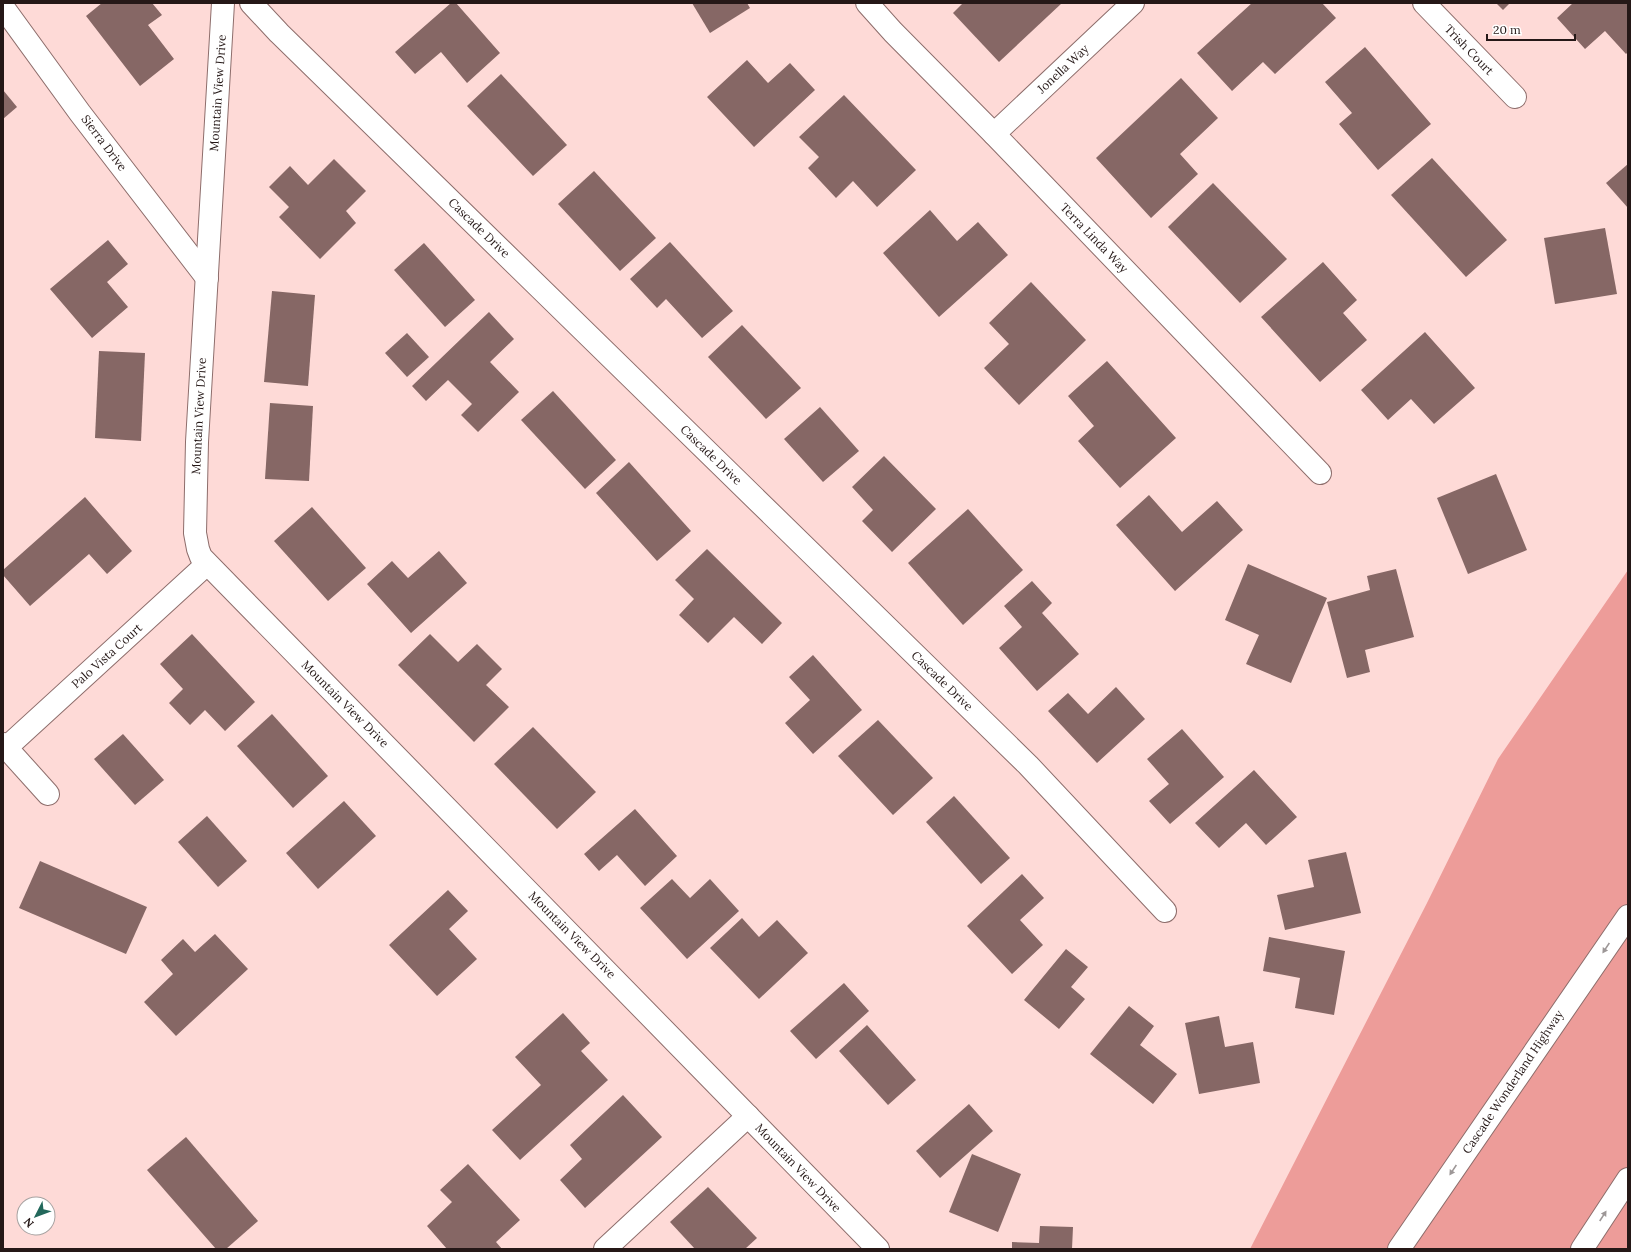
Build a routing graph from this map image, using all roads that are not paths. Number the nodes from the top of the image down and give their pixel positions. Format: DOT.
graph roads {
  1 [pos="224,3"];
  2 [pos="251,3"];
  3 [pos="867,3"];
  4 [pos="1133,3"];
  5 [pos="1424,3"];
  6 [pos="3,7"];
  7 [pos="1515,97"];
  8 [pos="994,134"];
  9 [pos="207,278"];
  10 [pos="1320,473"];
  11 [pos="208,564"];
  12 [pos="5,746"];
  13 [pos="48,794"];
  14 [pos="1165,912"];
  15 [pos="1628,916"];
  16 [pos="748,1116"];
  17 [pos="1628,1179"];
  18 [pos="605,1249"];
  19 [pos="878,1249"];
  20 [pos="1399,1249"];
  21 [pos="1582,1249"];
  1 -- 9 [label="main road, Mountain View Drive"];
  2 -- 14 [label="main road, Cascade Drive"];
  3 -- 8 [label="main road, Terra Linda Way"];
  4 -- 8 [label="main road, Jonella Way"];
  5 -- 7 [label="main road, Trish Court"];
  6 -- 9 [label="main road, Sierra Drive"];
  8 -- 10 [label="main road, Terra Linda Way"];
  9 -- 11 [label="main road, Mountain View Drive"];
  11 -- 12 [label="main road, Palo Vista Court"];
  11 -- 16 [label="main road, Mountain View Drive"];
  12 -- 13 [label="main road, Palo Vista Court"];
  15 -- 20 [label="main road, Cascade Wonderland Highway, one-way"];
  16 -- 18 [label="main road"];
  16 -- 19 [label="main road, Mountain View Drive"];
  21 -- 17 [label="main road, one-way"];
}
